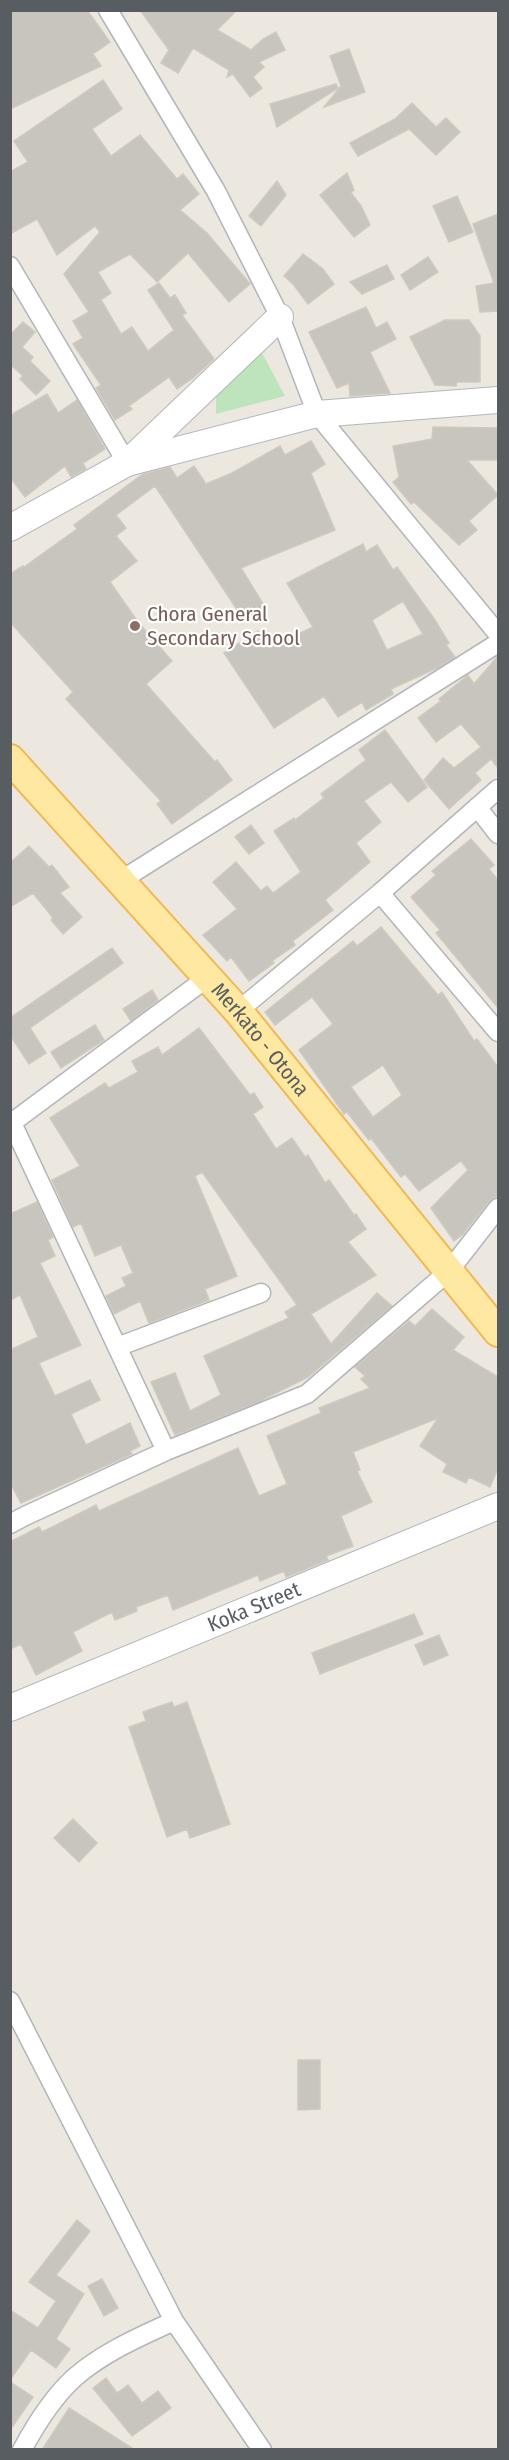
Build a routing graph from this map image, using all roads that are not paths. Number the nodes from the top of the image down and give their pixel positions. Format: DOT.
graph roads {
  1 [pos="108,10"];
  2 [pos="10,266"];
  3 [pos="280,317"];
  4 [pos="498,400"];
  5 [pos="317,414"];
  6 [pos="127,463"];
  7 [pos="10,528"];
  8 [pos="498,634"];
  9 [pos="498,643"];
  10 [pos="10,759"];
  11 [pos="498,789"];
  12 [pos="477,807"];
  13 [pos="498,834"];
  14 [pos="120,880"];
  15 [pos="380,893"];
  16 [pos="207,978"];
  17 [pos="238,1011"];
  18 [pos="498,1032"];
  19 [pos="11,1123"];
  20 [pos="498,1208"];
  21 [pos="449,1271"];
  22 [pos="261,1293"];
  23 [pos="498,1332"];
  24 [pos="117,1347"];
  25 [pos="166,1451"];
  26 [pos="498,1506"];
  27 [pos="10,1524"];
  28 [pos="10,1708"];
  29 [pos="10,2001"];
  30 [pos="17,2028"];
  31 [pos="174,2321"];
  32 [pos="22,2450"];
  33 [pos="262,2450"];
  1 -- 3 [label="street"];
  2 -- 6 [label="street"];
  3 -- 5 [label="street"];
  3 -- 6 [label="street"];
  4 -- 5 [label="street"];
  5 -- 6 [label="street"];
  5 -- 8 [label="street"];
  6 -- 7 [label="street"];
  9 -- 14 [label="street"];
  10 -- 14 [label="main road, Merkato - Otona"];
  11 -- 12 [label="street"];
  12 -- 13 [label="street"];
  12 -- 15 [label="street"];
  14 -- 16 [label="main road, Merkato - Otona"];
  15 -- 17 [label="street"];
  15 -- 18 [label="street"];
  16 -- 17 [label="main road, Merkato - Otona"];
  16 -- 19 [label="street"];
  17 -- 21 [label="main road, Merkato - Otona"];
  19 -- 24 [label="street"];
  20 -- 21 [label="street"];
  21 -- 23 [label="main road, Merkato - Otona"];
  21 -- 25 [label="street"];
  22 -- 24 [label="street"];
  24 -- 25 [label="street"];
  25 -- 27 [label="street"];
  26 -- 28 [label="street, Koka Street"];
  29 -- 30 [label="street"];
  30 -- 31 [label="street"];
  31 -- 32 [label="street"];
  31 -- 33 [label="street"];
}
